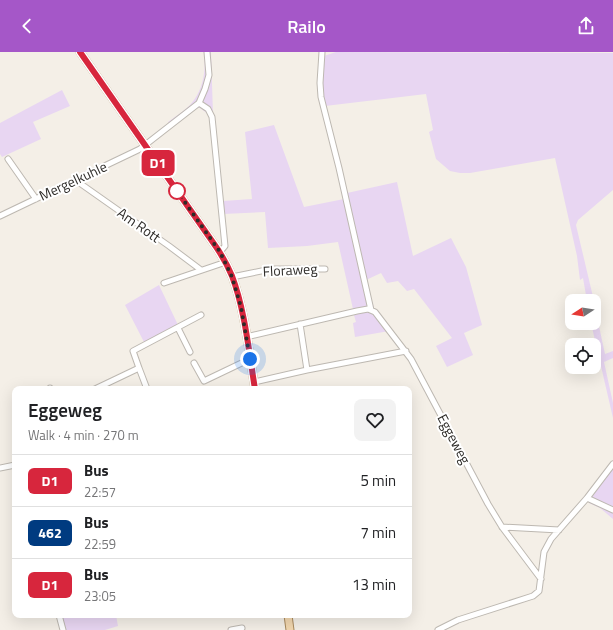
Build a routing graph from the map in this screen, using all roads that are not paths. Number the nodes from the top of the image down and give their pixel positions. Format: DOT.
graph roads {
  1 [pos="80,52"];
  2 [pos="207,52"];
  3 [pos="322,52"];
  4 [pos="199,102"];
  5 [pos="145,144"];
  6 [pos="8,159"];
  7 [pos="78,179"];
  8 [pos="36,199"];
  9 [pos="0,216"];
  10 [pos="220,252"];
  11 [pos="226,262"];
  12 [pos="325,269"];
  13 [pos="201,270"];
  14 [pos="232,277"];
  15 [pos="164,283"];
  16 [pos="371,310"];
  17 [pos="201,315"];
  18 [pos="300,324"];
  19 [pos="178,328"];
  20 [pos="246,337"];
  21 [pos="406,351"];
  22 [pos="190,352"];
  23 [pos="250,359"];
  24 [pos="194,363"];
  25 [pos="139,368"];
  26 [pos="307,370"];
  27 [pos="101,386"];
  28 [pos="146,386"];
  29 [pos="254,386"];
  30 [pos="613,464"];
  31 [pos="12,466"];
  32 [pos="0,468"];
  33 [pos="587,498"];
  34 [pos="613,510"];
  35 [pos="502,527"];
  36 [pos="559,530"];
  37 [pos="541,578"];
  38 [pos="60,618"];
  39 [pos="288,618"];
  40 [pos="242,628"];
  41 [pos="63,630"];
  42 [pos="231,630"];
  43 [pos="290,630"];
  44 [pos="438,630"];
  1 -- 5 [label="main road"];
  2 -- 4 [label="street"];
  3 -- 16 [label="street"];
  4 -- 5 [label="street"];
  4 -- 10 [label="street"];
  5 -- 7 [label="street, Mergelkuhle"];
  5 -- 10 [label="main road"];
  6 -- 8 [label="street"];
  7 -- 8 [label="street, Mergelkuhle"];
  7 -- 13 [label="street, Am Rott"];
  8 -- 9 [label="street, Mergelkuhle"];
  10 -- 11 [label="main road"];
  11 -- 13 [label="street"];
  11 -- 14 [label="main road"];
  12 -- 14 [label="street, Floraweg"];
  13 -- 15 [label="street"];
  14 -- 20 [label="main road"];
  16 -- 18 [label="street"];
  16 -- 21 [label="street, Eggeweg"];
  17 -- 19 [label="street"];
  18 -- 20 [label="street"];
  18 -- 26 [label="street"];
  19 -- 22 [label="street"];
  19 -- 25 [label="street"];
  20 -- 23 [label="main road"];
  21 -- 26 [label="street"];
  21 -- 35 [label="street, Eggeweg"];
  23 -- 24 [label="street"];
  23 -- 29 [label="main road"];
  25 -- 27 [label="street"];
  25 -- 28 [label="street"];
  26 -- 29 [label="street"];
  30 -- 33 [label="street"];
  31 -- 32 [label="street"];
  33 -- 34 [label="street"];
  33 -- 36 [label="street"];
  35 -- 36 [label="street"];
  35 -- 37 [label="street, Eggeweg"];
  36 -- 37 [label="street"];
  37 -- 44 [label="street"];
  38 -- 41 [label="street"];
  39 -- 43 [label="main road"];
  40 -- 42 [label="street"];
}
